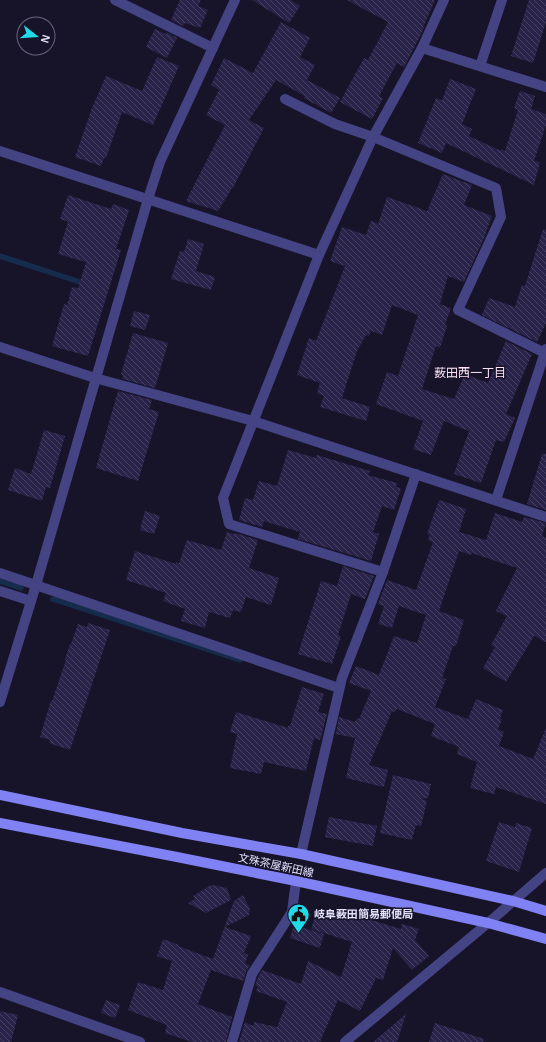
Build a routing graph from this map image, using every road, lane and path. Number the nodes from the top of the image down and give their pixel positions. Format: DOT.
graph roads {
  1 [pos="115,0"];
  2 [pos="235,0"];
  3 [pos="444,0"];
  4 [pos="502,0"];
  5 [pos="213,48"];
  6 [pos="422,48"];
  7 [pos="480,66"];
  8 [pos="546,87"];
  9 [pos="286,99"];
  10 [pos="373,137"];
  11 [pos="0,151"];
  12 [pos="148,199"];
  13 [pos="319,255"];
  14 [pos="0,347"];
  15 [pos="545,351"];
  16 [pos="95,378"];
  17 [pos="253,421"];
  18 [pos="416,474"];
  19 [pos="496,500"];
  20 [pos="546,517"];
  21 [pos="383,572"];
  22 [pos="0,573"];
  23 [pos="36,585"];
  24 [pos="0,591"];
  25 [pos="31,601"];
  26 [pos="339,688"];
  27 [pos="0,702"];
  28 [pos="0,795"];
  29 [pos="0,823"];
  30 [pos="301,854"];
  31 [pos="546,872"];
  32 [pos="296,881"];
  33 [pos="513,901"];
  34 [pos="546,911"];
  35 [pos="488,923"];
  36 [pos="546,939"];
  37 [pos="0,992"];
  38 [pos="140,1042"];
  39 [pos="232,1042"];
  40 [pos="345,1042"];
  1 -- 5 [label="street"];
  2 -- 5 [label="street"];
  3 -- 6 [label="street"];
  4 -- 7 [label="street"];
  5 -- 12 [label="street"];
  6 -- 7 [label="street"];
  6 -- 10 [label="street"];
  7 -- 8 [label="street"];
  9 -- 10 [label="street"];
  10 -- 13 [label="street"];
  10 -- 15 [label="street"];
  11 -- 12 [label="street"];
  12 -- 13 [label="street"];
  12 -- 16 [label="street"];
  13 -- 17 [label="street"];
  14 -- 16 [label="street"];
  15 -- 19 [label="street"];
  16 -- 17 [label="street"];
  16 -- 23 [label="street"];
  17 -- 18 [label="street"];
  17 -- 21 [label="street"];
  18 -- 19 [label="street"];
  18 -- 21 [label="street"];
  19 -- 20 [label="street"];
  21 -- 26 [label="street"];
  22 -- 23 [label="street"];
  23 -- 25 [label="street"];
  23 -- 26 [label="street"];
  24 -- 25 [label="street"];
  25 -- 27 [label="street"];
  26 -- 30 [label="street"];
  28 -- 30 [label="main road, 文殊茶屋新田線"];
  29 -- 32 [label="main road, 文殊茶屋新田線"];
  30 -- 33 [label="main road, 文殊茶屋新田線"];
  31 -- 33 [label="street"];
  32 -- 35 [label="main road, 文殊茶屋新田線"];
  32 -- 39 [label="street"];
  33 -- 34 [label="main road, 文殊茶屋新田線"];
  33 -- 35 [label="street"];
  35 -- 36 [label="main road, 文殊茶屋新田線"];
  35 -- 40 [label="street"];
  37 -- 38 [label="street"];
}
